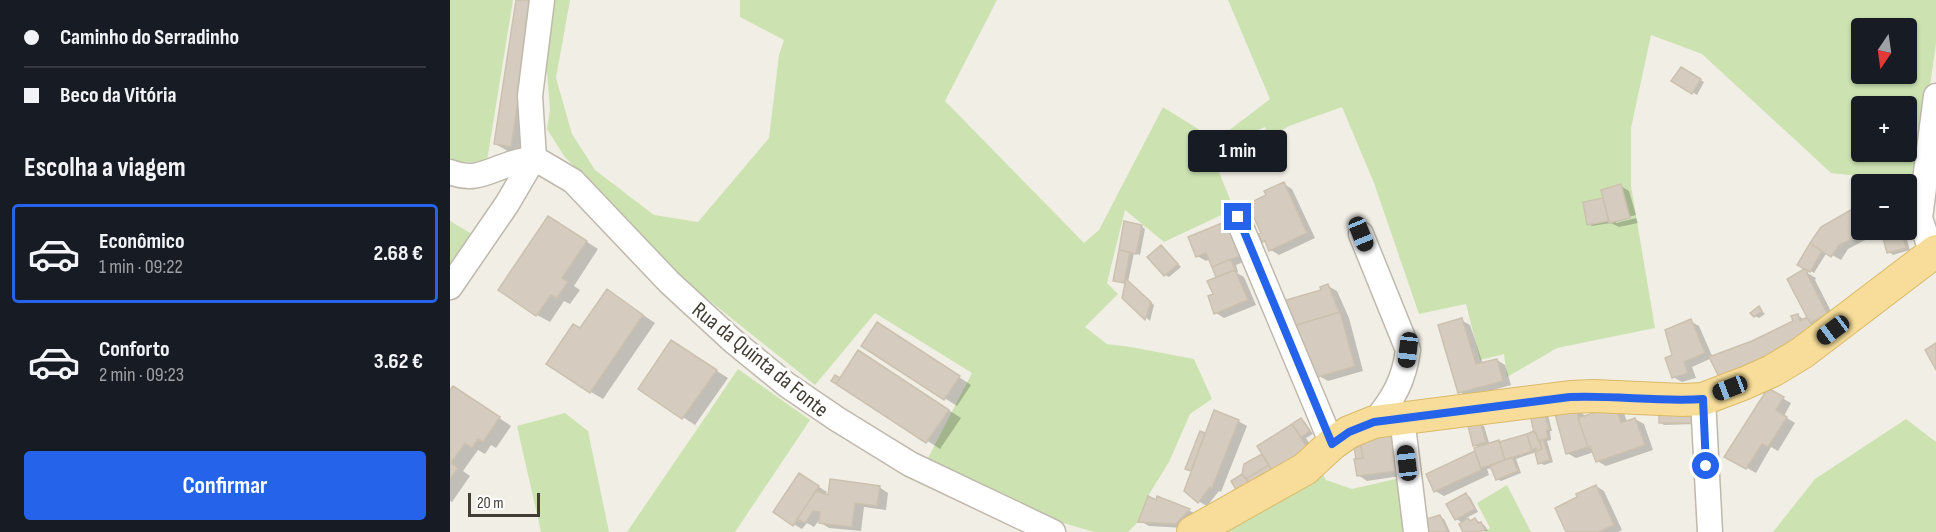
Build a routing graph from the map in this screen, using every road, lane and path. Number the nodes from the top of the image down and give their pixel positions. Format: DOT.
graph roads {
  1 [pos="542,0"];
  2 [pos="1936,96"];
  3 [pos="534,158"];
  4 [pos="450,172"];
  5 [pos="1238,217"];
  6 [pos="1361,234"];
  7 [pos="1934,252"];
  8 [pos="450,287"];
  9 [pos="1703,399"];
  10 [pos="1388,420"];
  11 [pos="1332,444"];
  12 [pos="1053,532"];
  13 [pos="1193,532"];
  14 [pos="1416,532"];
  15 [pos="1710,532"];
  1 -- 3 [label="street"];
  2 -- 7 [label="street"];
  3 -- 4 [label="street"];
  3 -- 8 [label="street"];
  3 -- 12 [label="street, Rua da Quinta da Fonte"];
  5 -- 11 [label="street"];
  6 -- 10 [label="street"];
  7 -- 9 [label="main road"];
  9 -- 10 [label="main road"];
  9 -- 15 [label="street"];
  10 -- 11 [label="main road"];
  10 -- 14 [label="street"];
  11 -- 13 [label="main road"];
}
